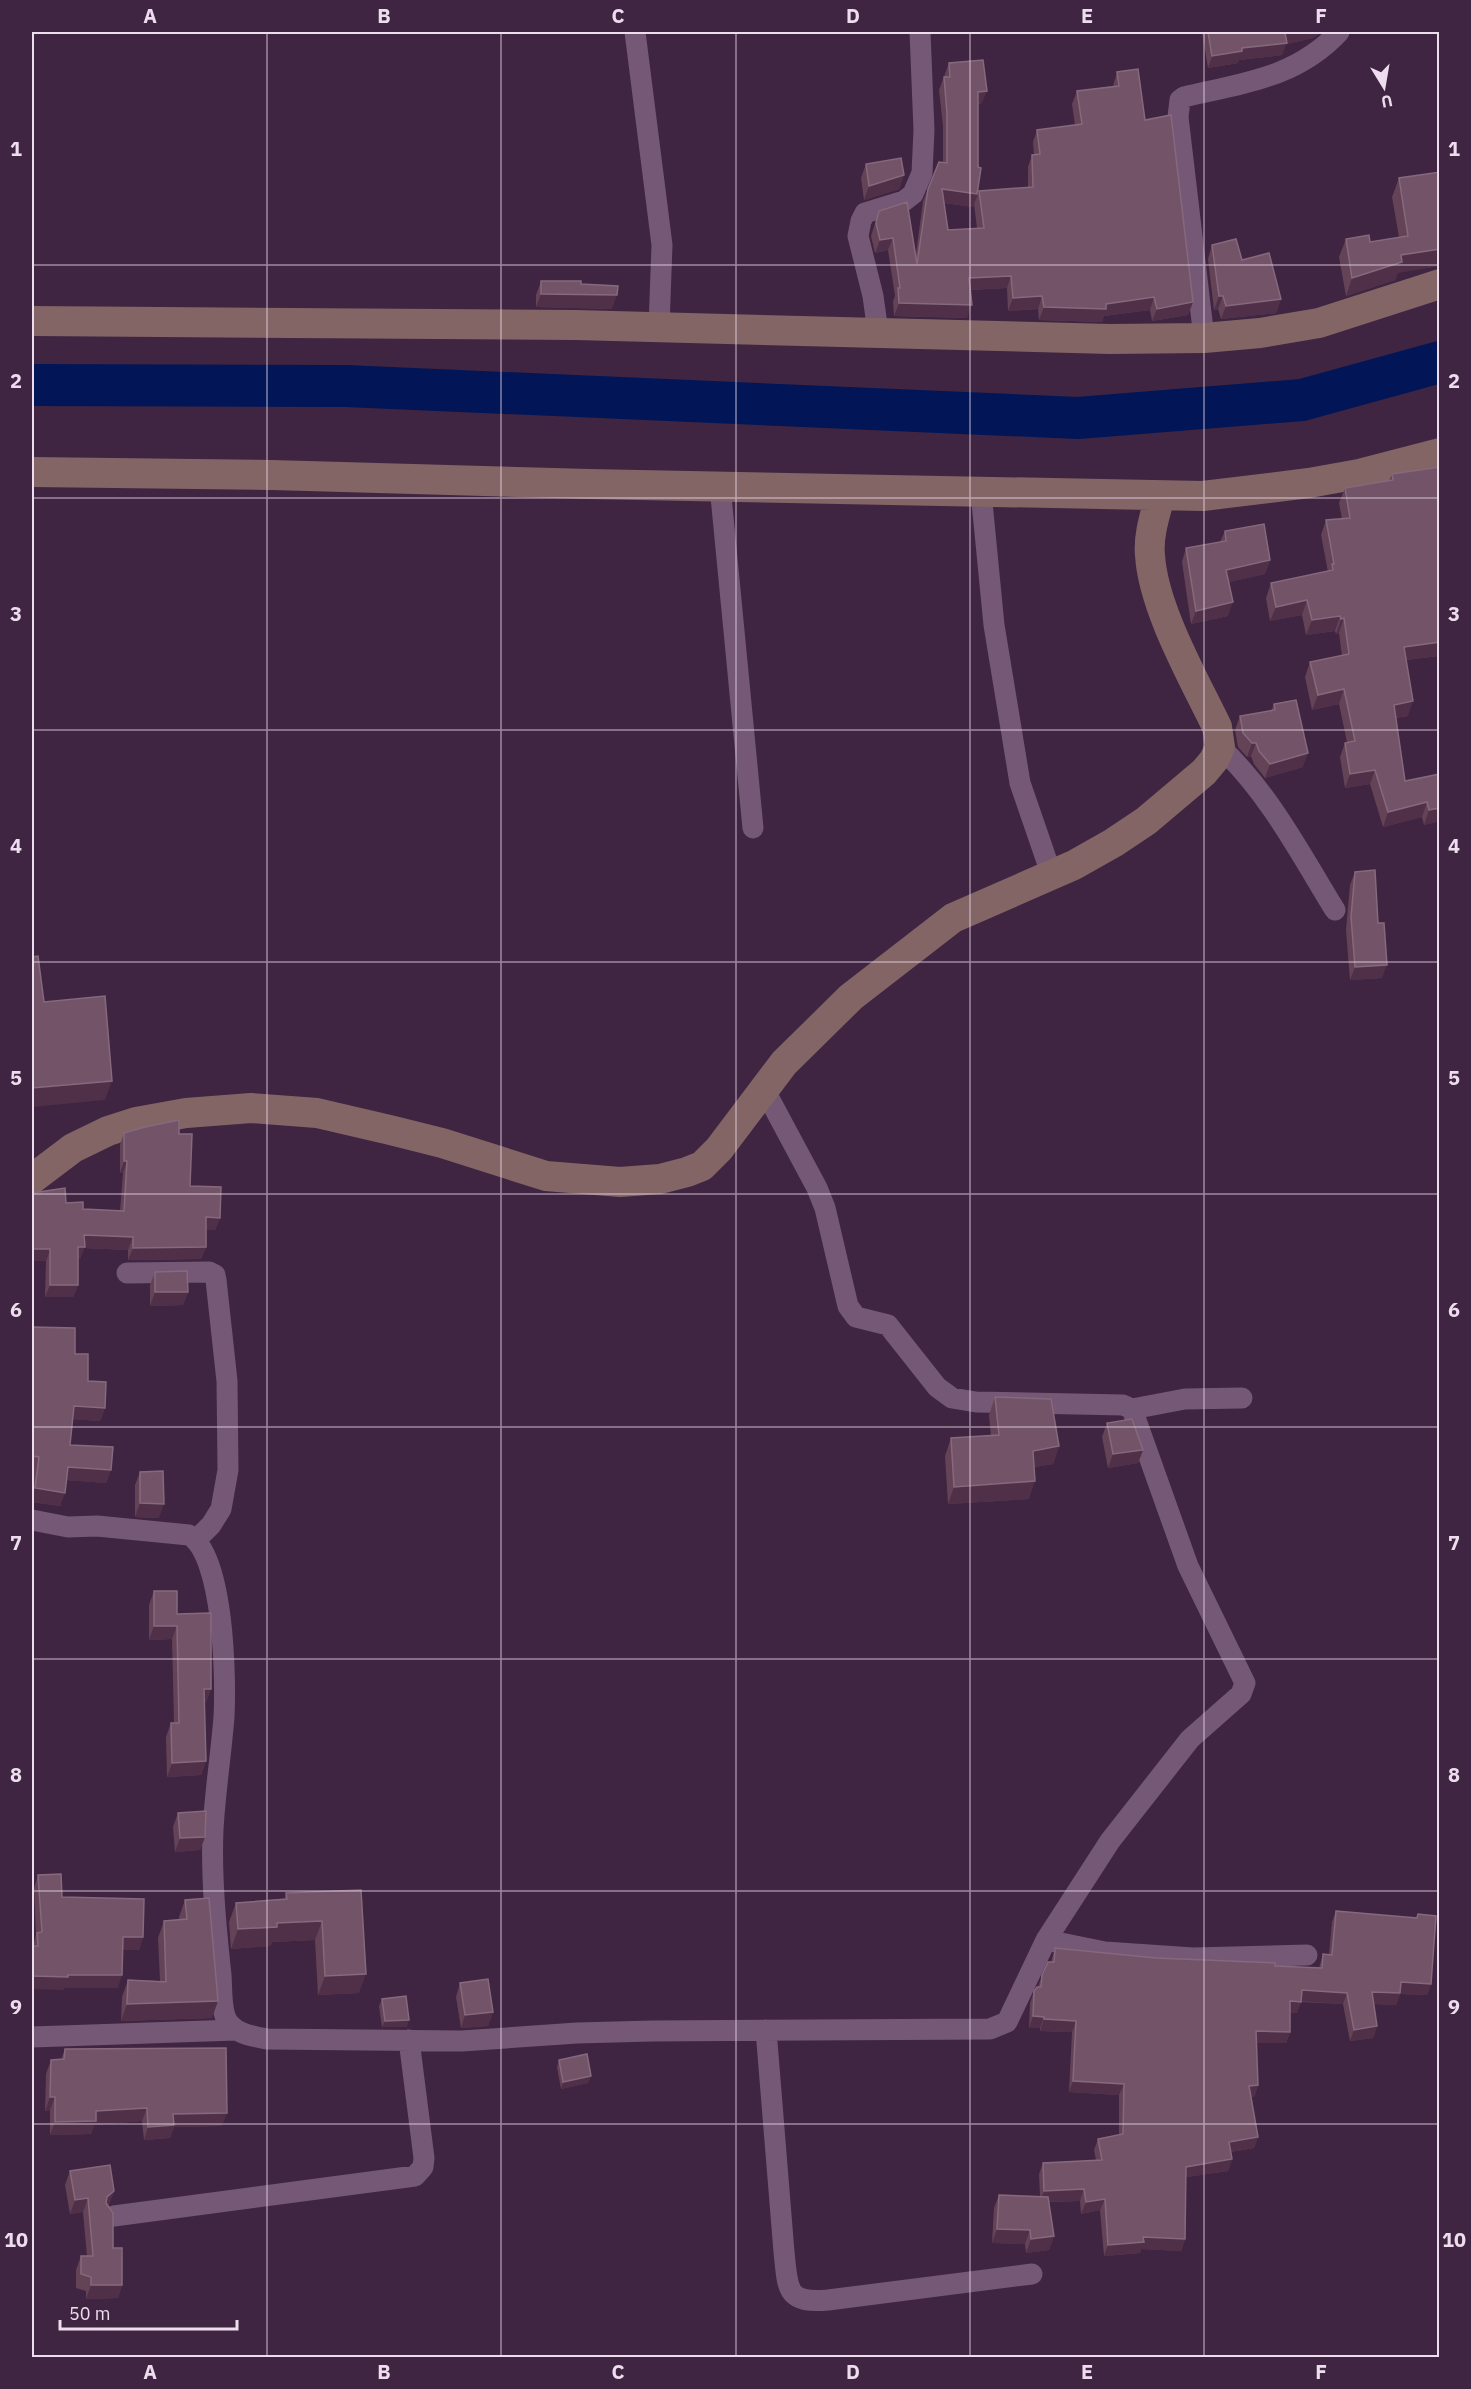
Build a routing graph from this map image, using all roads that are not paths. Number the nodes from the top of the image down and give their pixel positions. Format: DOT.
graph roads {
  1 [pos="635,32"];
  2 [pos="920,32"];
  3 [pos="1339,32"];
  4 [pos="1440,284"];
  5 [pos="32,321"];
  6 [pos="660,327"];
  7 [pos="878,332"];
  8 [pos="1204,338"];
  9 [pos="1440,453"];
  10 [pos="32,472"];
  11 [pos="720,486"];
  12 [pos="981,492"];
  13 [pos="1160,496"];
  14 [pos="1220,747"];
  15 [pos="753,828"];
  16 [pos="1052,876"];
  17 [pos="1335,910"];
  18 [pos="764,1089"];
  19 [pos="32,1179"];
  20 [pos="127,1273"];
  21 [pos="1242,1398"];
  22 [pos="1132,1409"];
  23 [pos="32,1520"];
  24 [pos="197,1539"];
  25 [pos="1046,1940"];
  26 [pos="1307,1955"];
  27 [pos="236,2030"];
  28 [pos="766,2030"];
  29 [pos="32,2037"];
  30 [pos="409,2040"];
  31 [pos="114,2216"];
  32 [pos="1032,2274"];
  1 -- 6 [label="street"];
  2 -- 7 [label="street"];
  3 -- 8 [label="street"];
  4 -- 8 [label="street"];
  5 -- 6 [label="street"];
  6 -- 7 [label="street"];
  7 -- 8 [label="street"];
  9 -- 13 [label="street"];
  10 -- 11 [label="street"];
  11 -- 12 [label="street"];
  11 -- 15 [label="street"];
  12 -- 13 [label="street"];
  12 -- 16 [label="street"];
  13 -- 14 [label="street"];
  14 -- 16 [label="street"];
  14 -- 17 [label="street"];
  16 -- 18 [label="street"];
  18 -- 19 [label="street"];
  18 -- 22 [label="street"];
  20 -- 24 [label="street"];
  21 -- 22 [label="street"];
  22 -- 25 [label="street"];
  23 -- 24 [label="street"];
  24 -- 27 [label="street"];
  25 -- 26 [label="street"];
  25 -- 28 [label="street"];
  27 -- 29 [label="street"];
  27 -- 30 [label="street"];
  28 -- 30 [label="street"];
  28 -- 32 [label="street"];
  30 -- 31 [label="street"];
}
